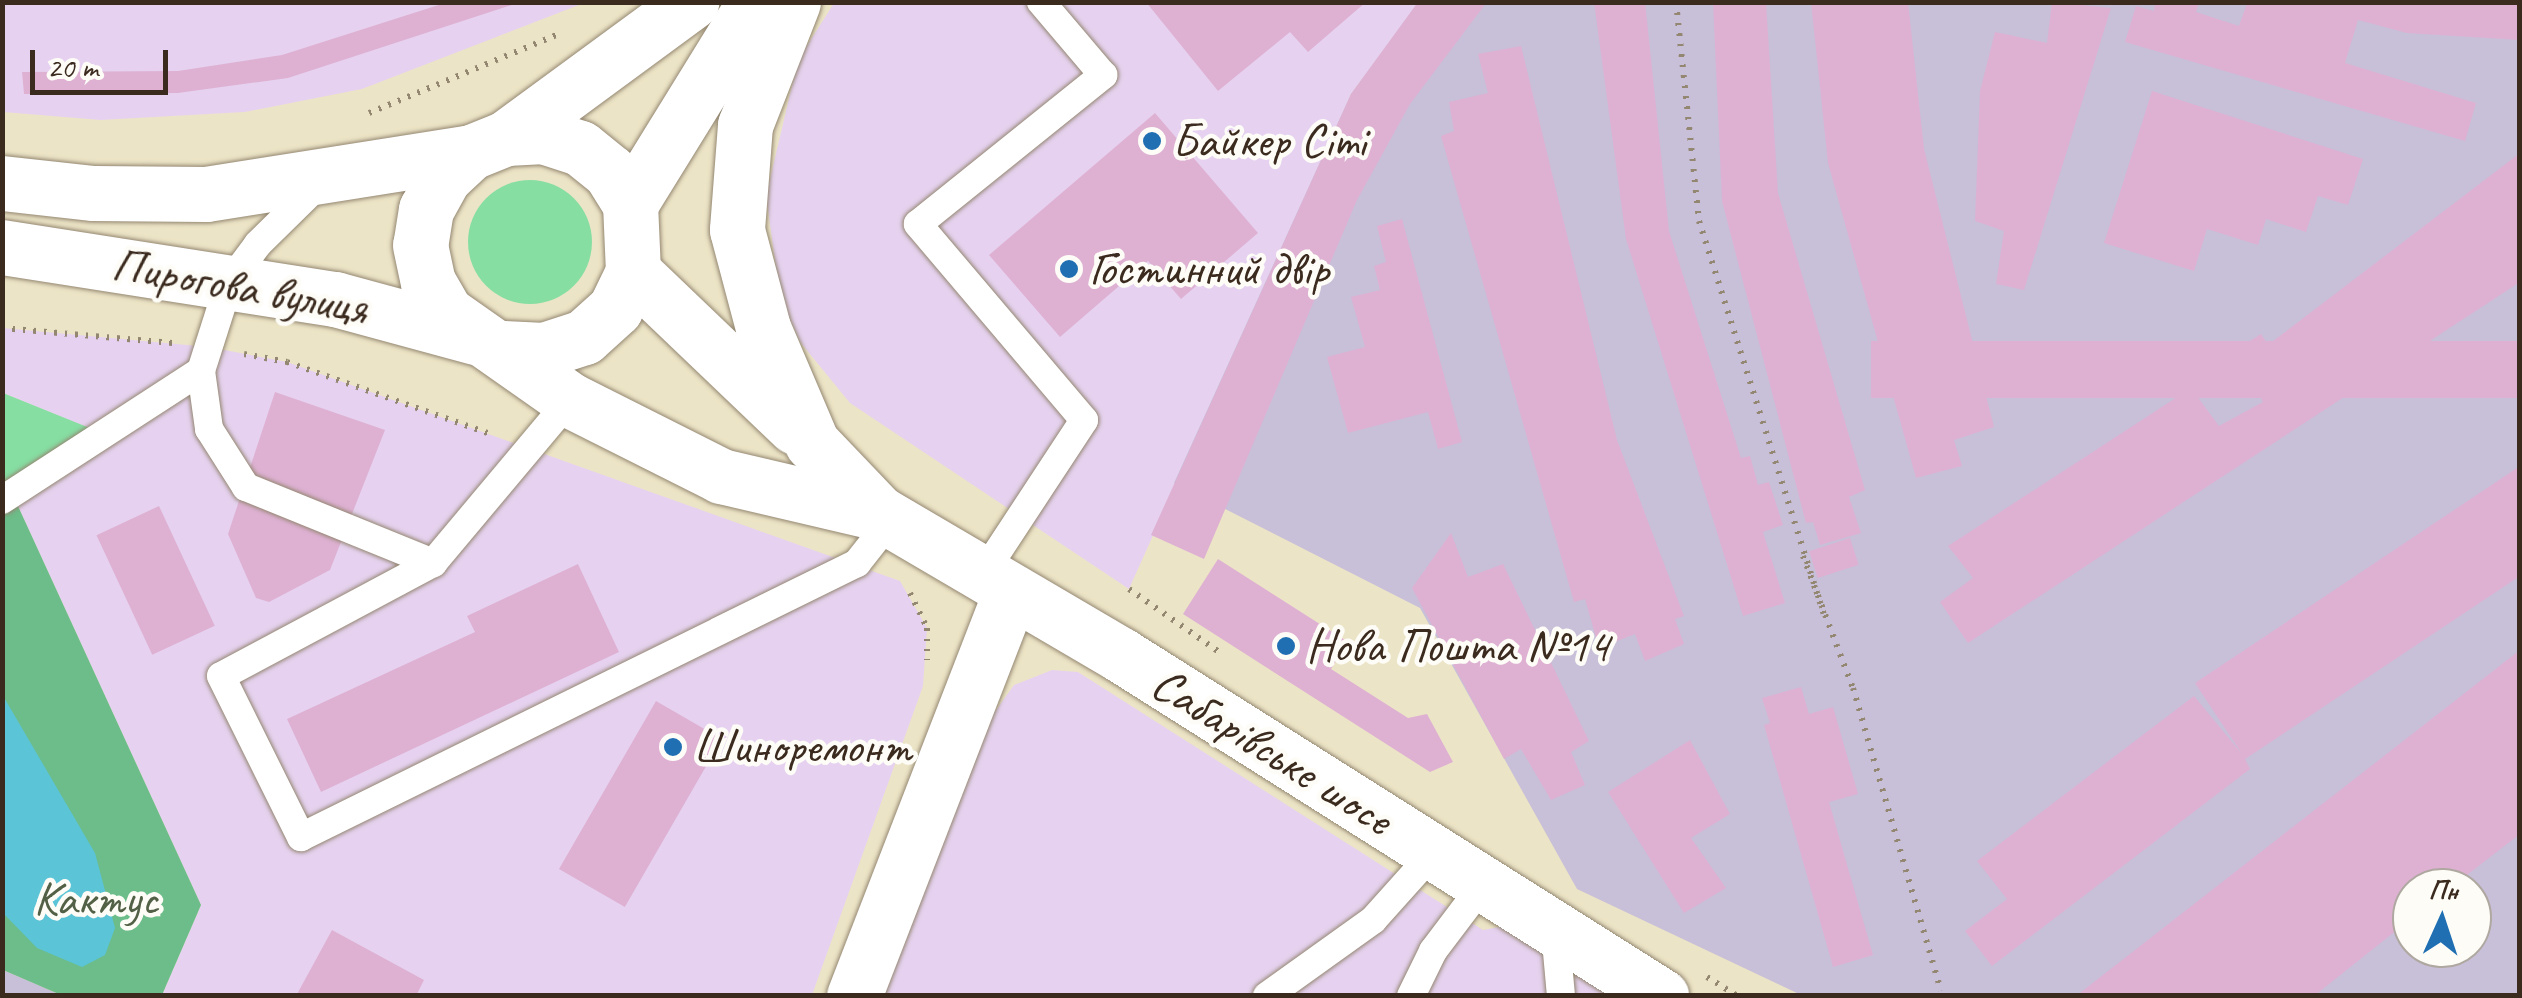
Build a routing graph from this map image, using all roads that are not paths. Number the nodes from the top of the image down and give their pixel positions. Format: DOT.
graph roads {
  1 [pos="691,2"];
  2 [pos="754,2"];
  3 [pos="793,2"];
  4 [pos="1041,2"];
  5 [pos="489,145"];
  6 [pos="324,179"];
  7 [pos="2,184"];
  8 [pos="630,204"];
  9 [pos="2,247"];
  10 [pos="633,272"];
  11 [pos="230,283"];
  12 [pos="489,343"];
  13 [pos="201,371"];
  14 [pos="570,400"];
  15 [pos="812,443"];
  16 [pos="2,500"];
  17 [pos="885,516"];
  18 [pos="433,563"];
  19 [pos="997,583"];
  20 [pos="1434,852"];
  21 [pos="1483,885"];
  22 [pos="1555,928"];
  23 [pos="854,996"];
  24 [pos="1267,996"];
  25 [pos="1411,996"];
  26 [pos="1562,996"];
  27 [pos="1661,996"];
  1 -- 5 [label="street, Пирогова вулиця"];
  2 -- 8 [label="street"];
  3 -- 15 [label="street"];
  4 -- 19 [label="lane"];
  5 -- 6 [label="street, Пирогова вулиця"];
  5 -- 8 [label="street"];
  5 -- 12 [label="street"];
  6 -- 7 [label="street, Пирогова вулиця"];
  6 -- 11 [label="lane"];
  8 -- 10 [label="street"];
  9 -- 11 [label="street, Пирогова вулиця"];
  10 -- 12 [label="street"];
  10 -- 15 [label="street"];
  11 -- 12 [label="street, Пирогова вулиця"];
  11 -- 13 [label="lane"];
  12 -- 14 [label="street"];
  13 -- 16 [label="lane"];
  13 -- 18 [label="lane"];
  14 -- 17 [label="street"];
  14 -- 18 [label="lane"];
  15 -- 17 [label="street"];
  17 -- 18 [label="lane"];
  17 -- 19 [label="street, Сабарівське шосе"];
  19 -- 20 [label="street, Сабарівське шосе"];
  19 -- 23 [label="street"];
  20 -- 21 [label="street, Сабарівське шосе"];
  20 -- 24 [label="lane"];
  21 -- 22 [label="street, Сабарівське шосе"];
  21 -- 25 [label="lane"];
  22 -- 26 [label="lane"];
  22 -- 27 [label="street, Сабарівське шосе"];
}
